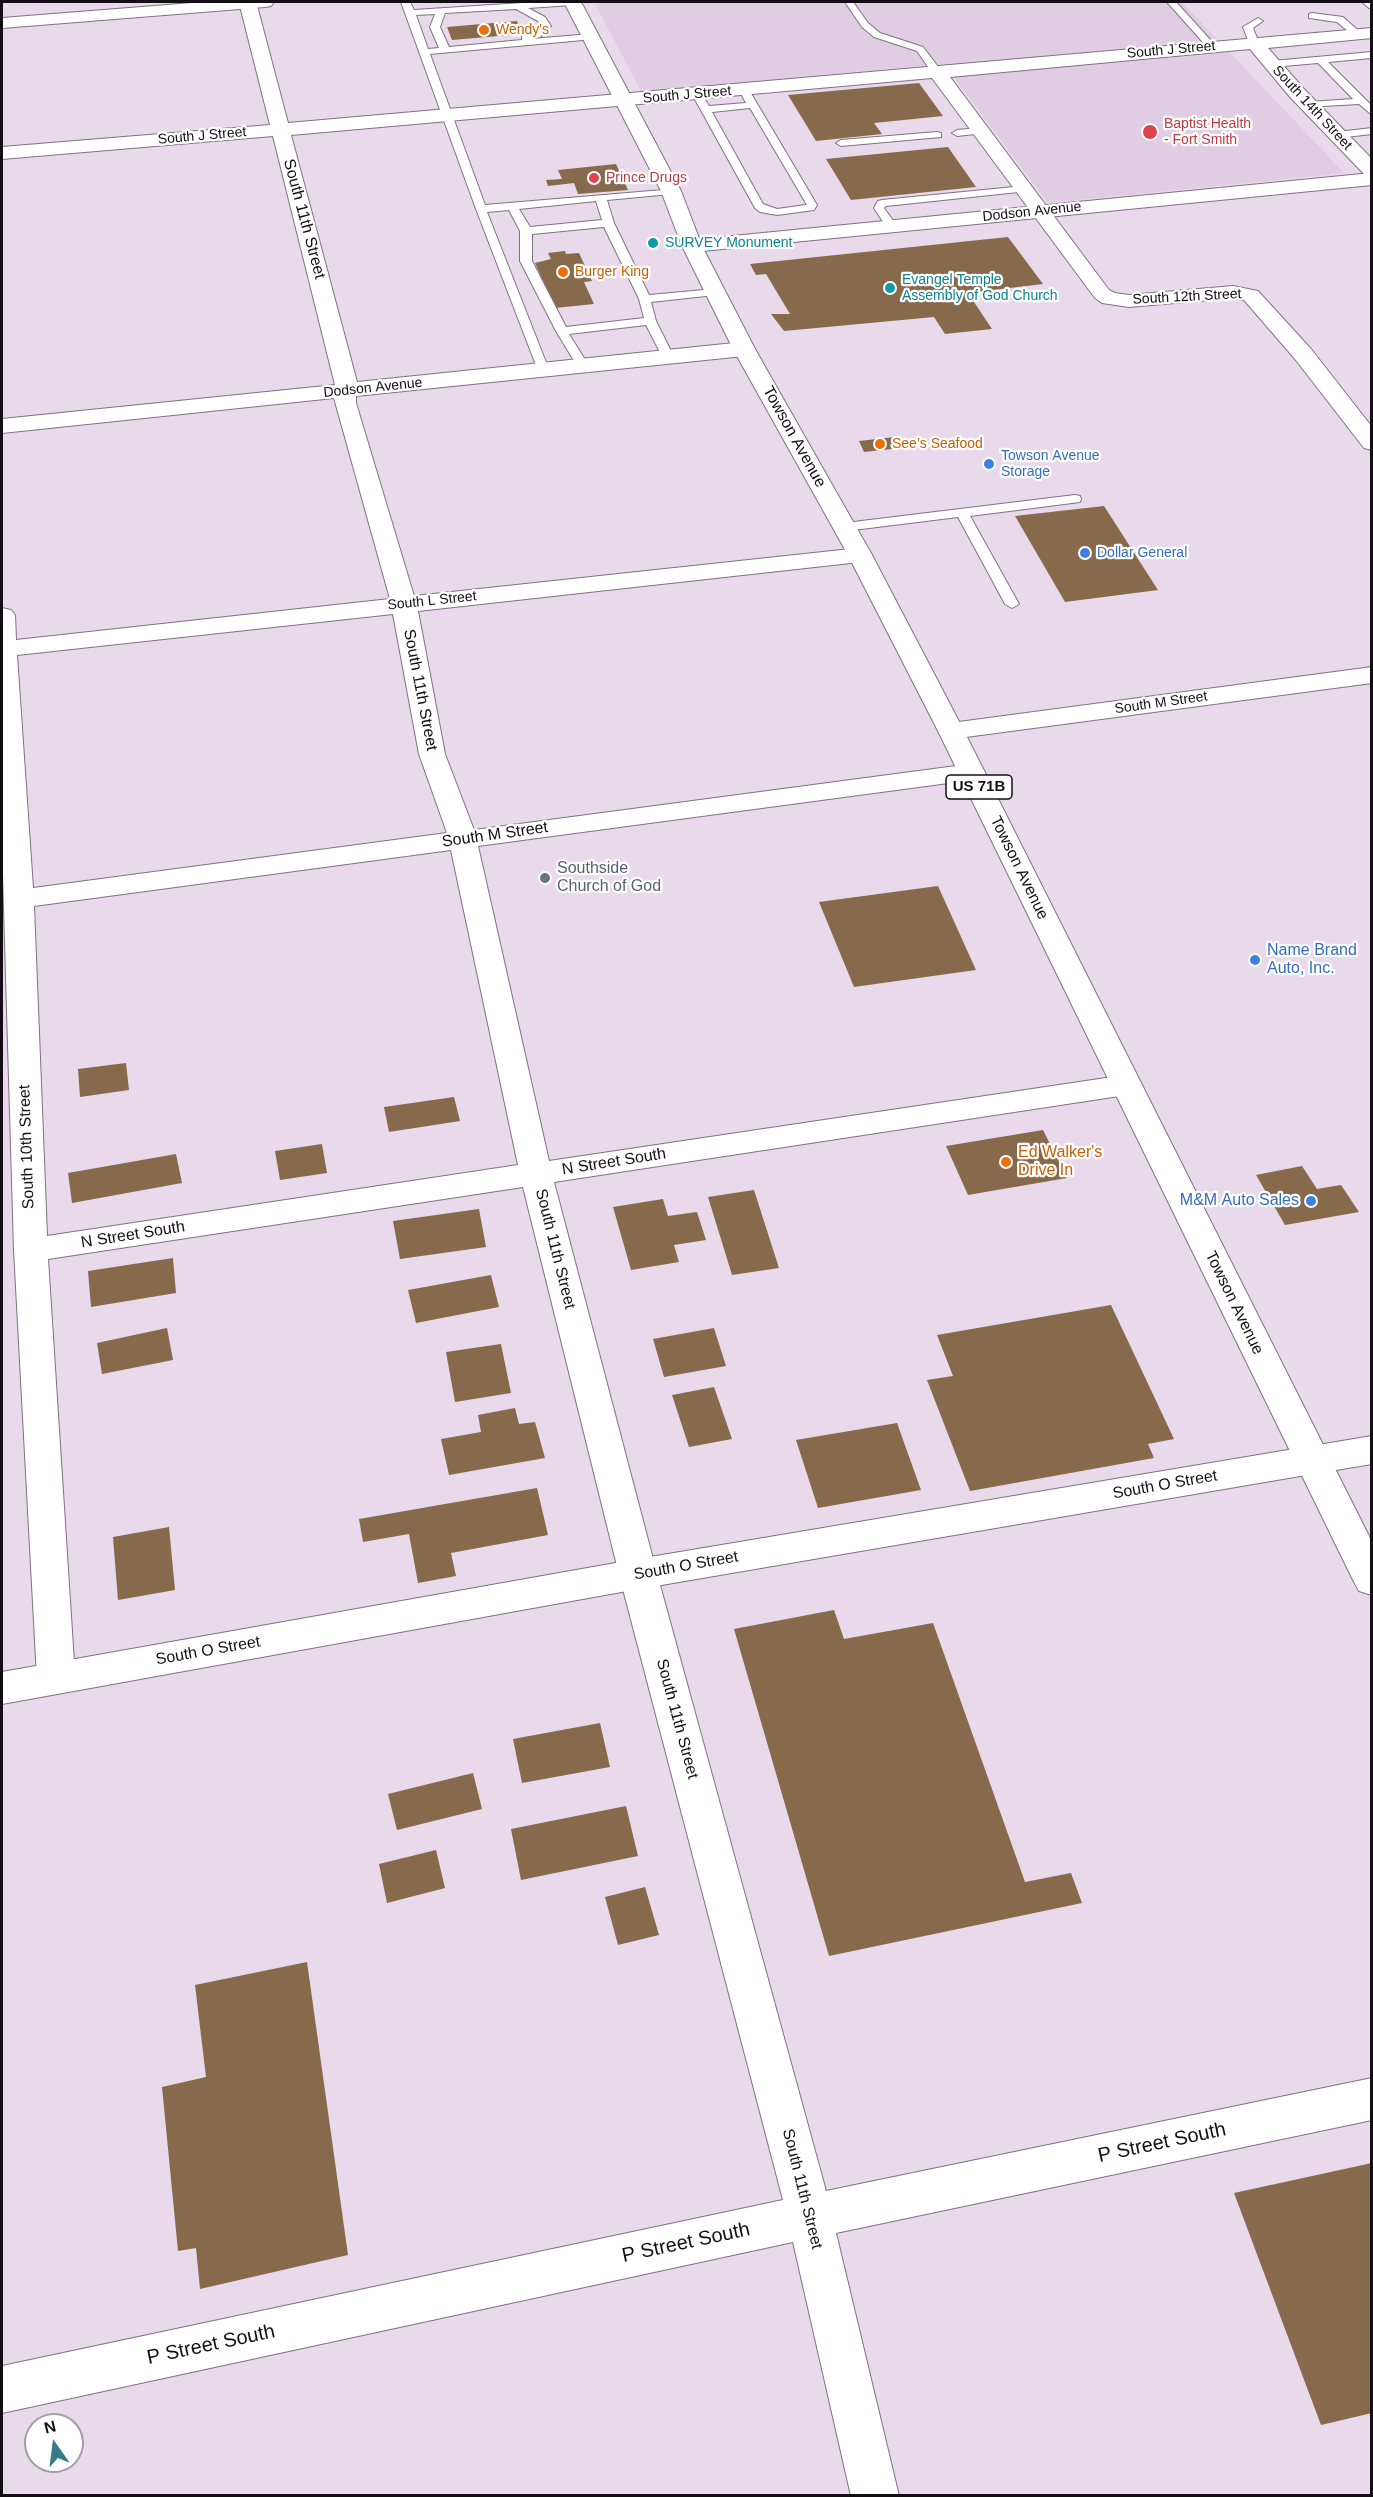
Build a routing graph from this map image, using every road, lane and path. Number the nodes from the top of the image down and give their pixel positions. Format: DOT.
graph roads {
  1 [pos="253,2"];
  2 [pos="406,2"];
  3 [pos="572,2"];
  4 [pos="849,2"];
  5 [pos="1170,2"];
  6 [pos="1367,2"];
  7 [pos="517,6"];
  8 [pos="1371,6"];
  9 [pos="442,10"];
  10 [pos="410,13"];
  11 [pos="1312,16"];
  12 [pos="1258,21"];
  13 [pos="2,23"];
  14 [pos="1364,33"];
  15 [pos="591,37"];
  16 [pos="1254,43"];
  17 [pos="1212,47"];
  18 [pos="444,48"];
  19 [pos="424,52"];
  20 [pos="1371,55"];
  21 [pos="1320,60"];
  22 [pos="1272,64"];
  23 [pos="937,72"];
  24 [pos="748,97"];
  25 [pos="1361,100"];
  26 [pos="624,101"];
  27 [pos="702,101"];
  28 [pos="1309,105"];
  29 [pos="1371,112"];
  30 [pos="446,116"];
  31 [pos="281,129"];
  32 [pos="980,131"];
  33 [pos="1371,131"];
  34 [pos="957,133"];
  35 [pos="937,135"];
  36 [pos="1337,135"];
  37 [pos="841,143"];
  38 [pos="2,153"];
  39 [pos="1371,171"];
  40 [pos="1371,179"];
  41 [pos="1024,189"];
  42 [pos="671,191"];
  43 [pos="601,198"];
  44 [pos="513,207"];
  45 [pos="481,208"];
  46 [pos="1040,211"];
  47 [pos="608,223"];
  48 [pos="891,226"];
  49 [pos="526,231"];
  50 [pos="692,246"];
  51 [pos="715,292"];
  52 [pos="645,299"];
  53 [pos="650,321"];
  54 [pos="562,331"];
  55 [pos="744,349"];
  56 [pos="668,357"];
  57 [pos="583,366"];
  58 [pos="543,370"];
  59 [pos="345,391"];
  60 [pos="2,426"];
  61 [pos="1371,443"];
  62 [pos="1075,499"];
  63 [pos="962,512"];
  64 [pos="844,527"];
  65 [pos="860,555"];
  66 [pos="404,604"];
  67 [pos="1012,604"];
  68 [pos="2,615"];
  69 [pos="4,649"];
  70 [pos="1371,675"];
  71 [pos="951,731"];
  72 [pos="971,772"];
  73 [pos="463,840"];
  74 [pos="19,899"];
  75 [pos="1126,1085"];
  76 [pos="536,1174"];
  77 [pos="31,1250"];
  78 [pos="1371,1449"];
  79 [pos="1312,1460"];
  80 [pos="638,1575"];
  81 [pos="1371,1580"];
  82 [pos="56,1678"];
  83 [pos="2,1688"];
  84 [pos="1371,2099"];
  85 [pos="810,2216"];
  86 [pos="2,2390"];
  87 [pos="875,2496"];
  1 -- 13 [label="street"];
  1 -- 31 [label="street, South 11th Street"];
  2 -- 10 [label="lane"];
  3 -- 7 [label="lane"];
  3 -- 15 [label="street, Towson Avenue / US 71B"];
  4 -- 23 [label="lane"];
  5 -- 17 [label="lane"];
  6 -- 8 [label="lane"];
  7 -- 9 [label="lane"];
  7 -- 18 [label="lane"];
  9 -- 10 [label="lane"];
  9 -- 18 [label="lane"];
  10 -- 19 [label="lane"];
  11 -- 14 [label="lane"];
  12 -- 16 [label="lane"];
  14 -- 16 [label="street, South J Street"];
  15 -- 18 [label="lane"];
  15 -- 26 [label="street, Towson Avenue / US 71B"];
  16 -- 17 [label="street, South J Street"];
  16 -- 22 [label="street, South 14th Street"];
  17 -- 23 [label="street, South J Street"];
  18 -- 19 [label="lane"];
  19 -- 30 [label="lane"];
  20 -- 21 [label="lane"];
  21 -- 22 [label="lane"];
  21 -- 25 [label="lane"];
  22 -- 28 [label="street, South 14th Street"];
  23 -- 24 [label="street, South J Street"];
  23 -- 32 [label="street, South 12th Street"];
  24 -- 27 [label="street, South J Street"];
  24 -- 27 [label="lane"];
  25 -- 28 [label="lane"];
  25 -- 29 [label="lane"];
  26 -- 27 [label="street, South J Street"];
  26 -- 30 [label="street, South J Street"];
  26 -- 42 [label="street, Towson Avenue / US 71B"];
  28 -- 36 [label="street, South 14th Street"];
  30 -- 31 [label="street, South J Street"];
  30 -- 45 [label="lane"];
  31 -- 38 [label="street, South J Street"];
  31 -- 59 [label="street, South 11th Street"];
  32 -- 34 [label="lane"];
  32 -- 41 [label="street, South 12th Street"];
  33 -- 36 [label="lane"];
  35 -- 37 [label="lane"];
  36 -- 39 [label="street, South 14th Street"];
  40 -- 46 [label="street, Dodson Avenue"];
  41 -- 46 [label="street, South 12th Street"];
  41 -- 48 [label="lane"];
  42 -- 43 [label="lane"];
  42 -- 50 [label="street, Towson Avenue / US 71B"];
  43 -- 44 [label="lane"];
  43 -- 47 [label="lane"];
  44 -- 45 [label="lane"];
  44 -- 49 [label="lane"];
  45 -- 58 [label="lane"];
  46 -- 48 [label="street, Dodson Avenue"];
  46 -- 61 [label="street, South 12th Street"];
  47 -- 49 [label="lane"];
  47 -- 52 [label="lane"];
  48 -- 50 [label="street, Dodson Avenue"];
  49 -- 54 [label="lane"];
  50 -- 51 [label="street, Towson Avenue / US 71B"];
  51 -- 52 [label="lane"];
  51 -- 55 [label="street, Towson Avenue / US 71B"];
  52 -- 53 [label="lane"];
  53 -- 54 [label="lane"];
  53 -- 56 [label="lane"];
  54 -- 57 [label="lane"];
  55 -- 56 [label="street, Dodson Avenue"];
  55 -- 64 [label="street, Towson Avenue / US 71B"];
  56 -- 57 [label="street, Dodson Avenue"];
  57 -- 58 [label="street, Dodson Avenue"];
  58 -- 59 [label="street, Dodson Avenue"];
  59 -- 60 [label="street, Dodson Avenue"];
  59 -- 66 [label="street, South 11th Street"];
  62 -- 63 [label="lane"];
  63 -- 64 [label="lane"];
  63 -- 67 [label="lane"];
  64 -- 65 [label="street, Towson Avenue / US 71B"];
  65 -- 66 [label="street, South L Street"];
  65 -- 71 [label="street, Towson Avenue / US 71B"];
  66 -- 69 [label="street, South L Street"];
  66 -- 73 [label="street, South 11th Street"];
  68 -- 69 [label="street, South 10th Street"];
  69 -- 74 [label="street, South 10th Street"];
  70 -- 71 [label="street, South M Street"];
  71 -- 72 [label="street, Towson Avenue / US 71B"];
  72 -- 73 [label="street, South M Street"];
  72 -- 75 [label="street, Towson Avenue / US 71B"];
  73 -- 74 [label="street, South M Street"];
  73 -- 76 [label="street, South 11th Street"];
  74 -- 77 [label="street, South 10th Street"];
  75 -- 76 [label="street, N Street South"];
  75 -- 79 [label="street, Towson Avenue / US 71B"];
  76 -- 77 [label="street, N Street South"];
  76 -- 80 [label="street, South 11th Street"];
  77 -- 82 [label="street, South 10th Street"];
  78 -- 79 [label="street, South O Street"];
  79 -- 80 [label="street, South O Street"];
  79 -- 81 [label="street, Towson Avenue / US 71B"];
  80 -- 82 [label="street, South O Street"];
  80 -- 85 [label="street, South 11th Street"];
  82 -- 83 [label="street, South O Street"];
  84 -- 85 [label="street, P Street South"];
  85 -- 86 [label="street, P Street South"];
  85 -- 87 [label="street, South 11th Street"];
}
